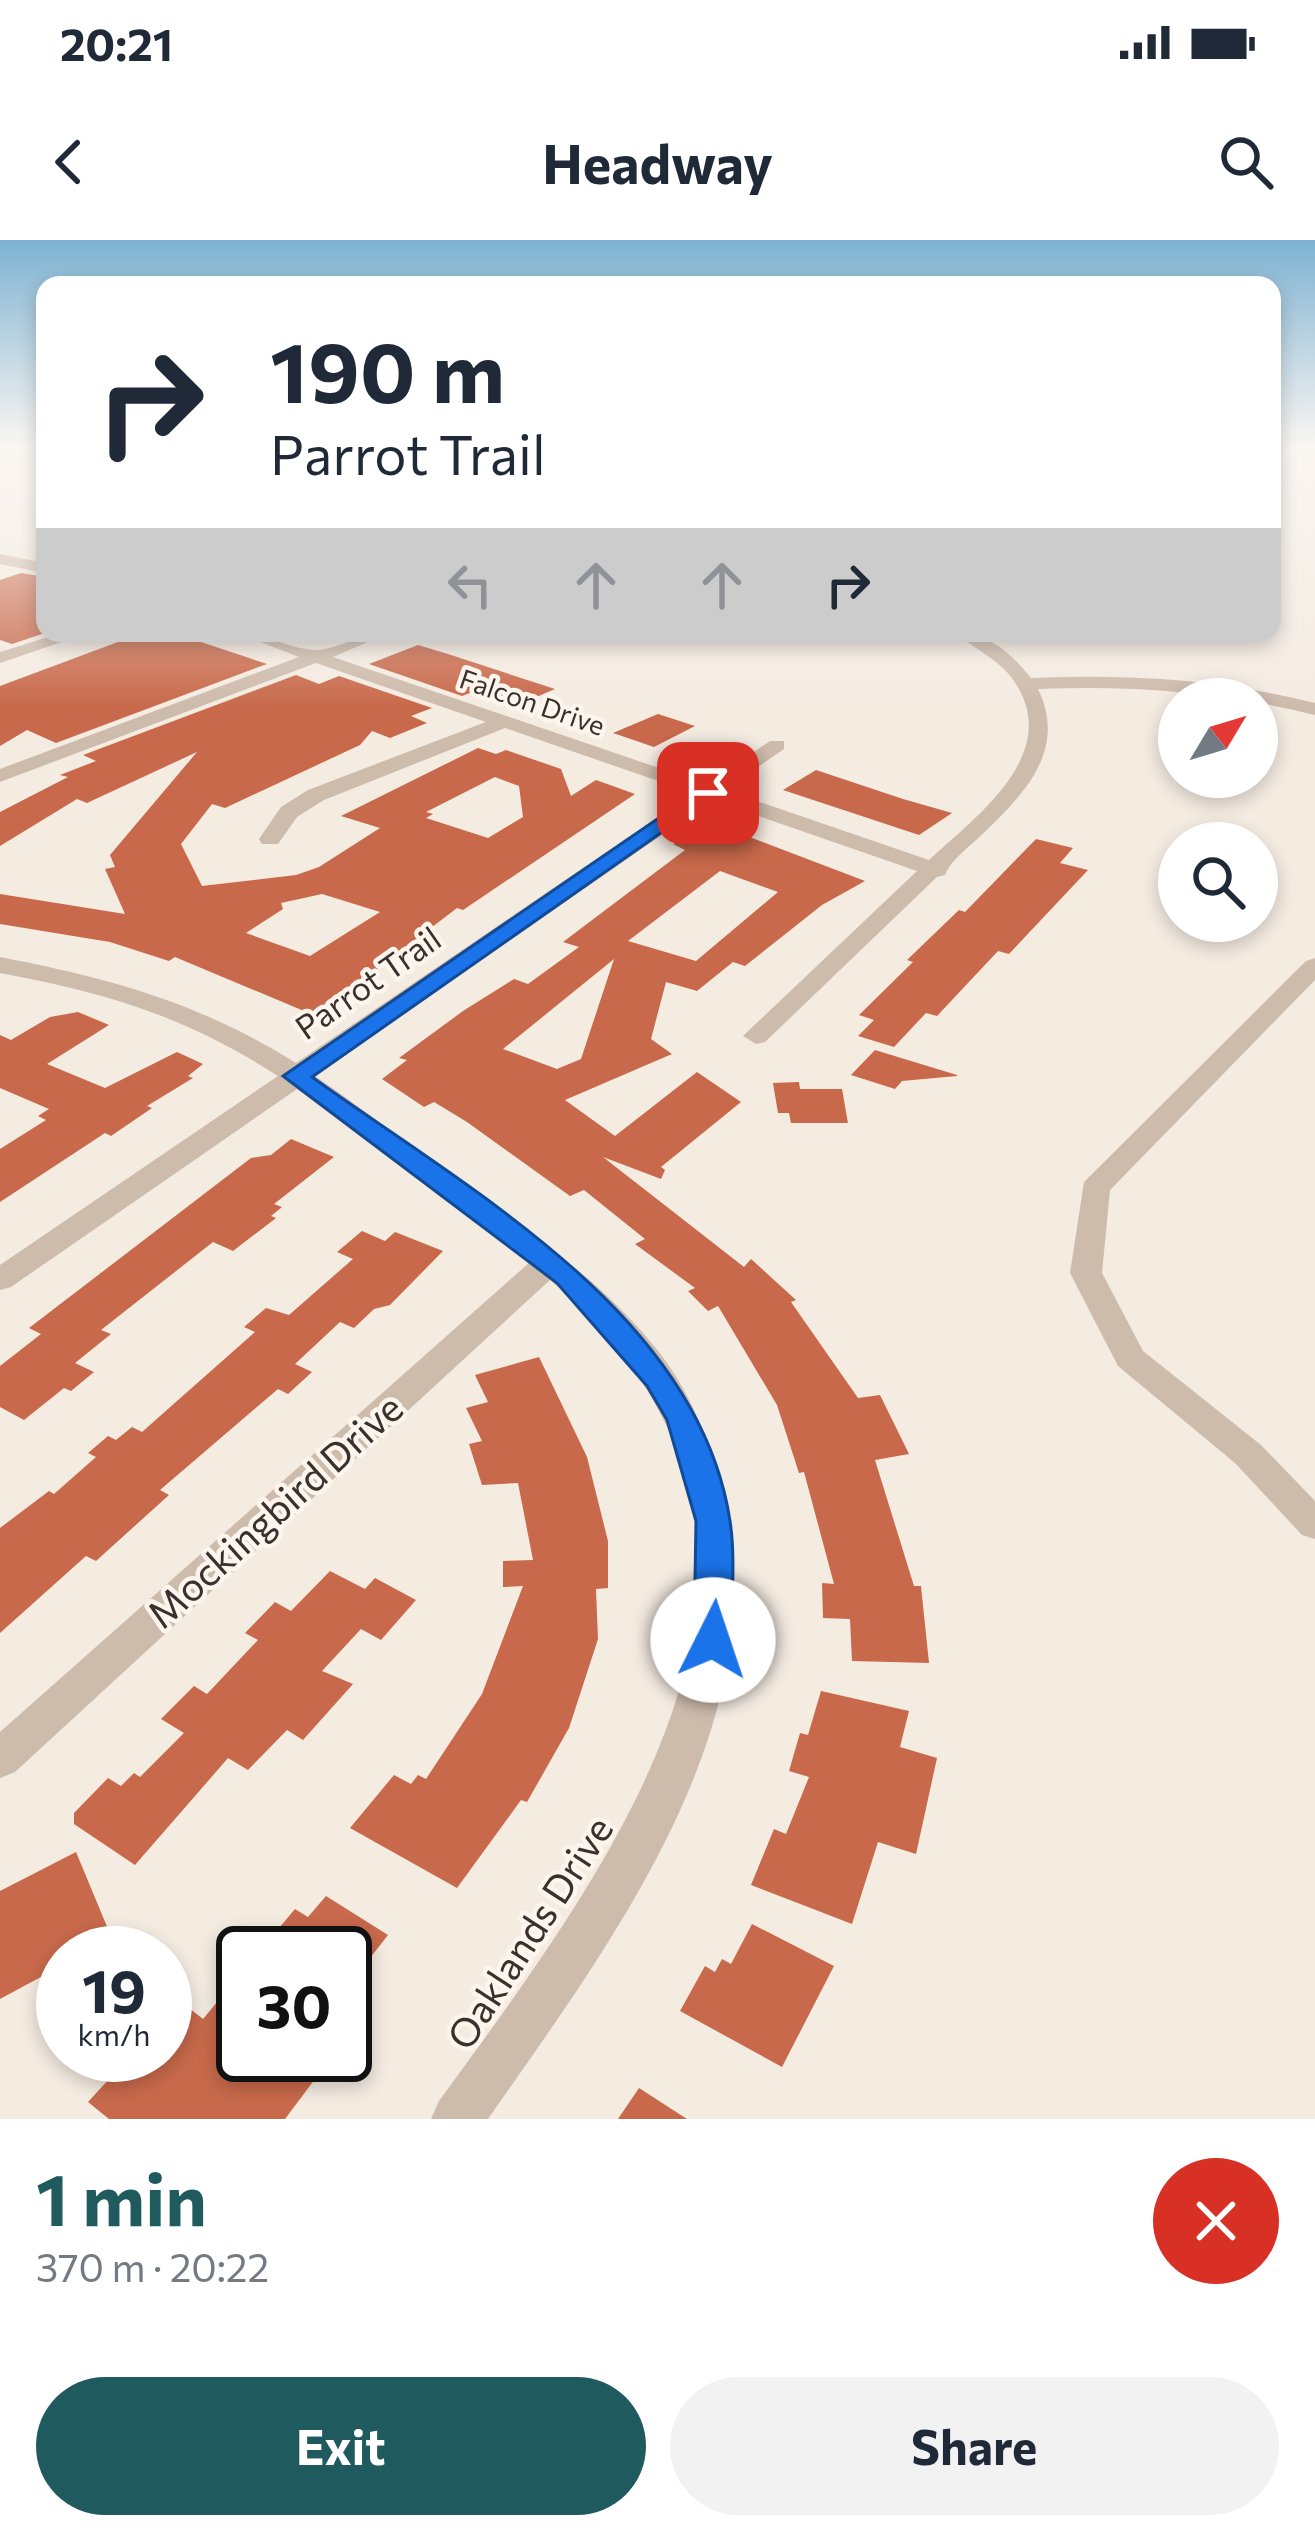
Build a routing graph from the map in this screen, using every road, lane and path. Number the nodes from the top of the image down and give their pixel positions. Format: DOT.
graph roads {
  1 [pos="1,560"];
  2 [pos="36,566"];
  3 [pos="51,642"];
  4 [pos="272,642"];
  5 [pos="356,642"];
  6 [pos="981,642"];
  7 [pos="316,657"];
  8 [pos="0,658"];
  9 [pos="1029,683"];
  10 [pos="1315,709"];
  11 [pos="503,722"];
  12 [pos="777,745"];
  13 [pos="0,776"];
  14 [pos="708,793"];
  15 [pos="270,839"];
  16 [pos="937,870"];
  17 [pos="1315,966"];
  18 [pos="8,974"];
  19 [pos="756,1036"];
  20 [pos="296,1076"];
  21 [pos="550,1262"];
  22 [pos="0,1280"];
  23 [pos="1315,1525"];
  24 [pos="0,1759"];
  25 [pos="457,2119"];
  1 -- 2 [label="street"];
  3 -- 8 [label="street"];
  4 -- 7 [label="street, Falcon Drive"];
  5 -- 7 [label="street"];
  6 -- 9 [label="street"];
  7 -- 11 [label="street, Falcon Drive"];
  7 -- 13 [label="street"];
  9 -- 10 [label="street"];
  9 -- 16 [label="street"];
  11 -- 14 [label="street, Falcon Drive"];
  11 -- 15 [label="street"];
  12 -- 14 [label="street, Parrot Trail"];
  14 -- 16 [label="street, Falcon Drive"];
  14 -- 20 [label="street, Parrot Trail"];
  16 -- 19 [label="street"];
  17 -- 23 [label="street"];
  18 -- 20 [label="street, Oaklands Drive"];
  20 -- 21 [label="street, Oaklands Drive"];
  20 -- 22 [label="street, Parrot Trail"];
  21 -- 24 [label="street, Mockingbird Drive"];
  21 -- 25 [label="street, Oaklands Drive"];
}
